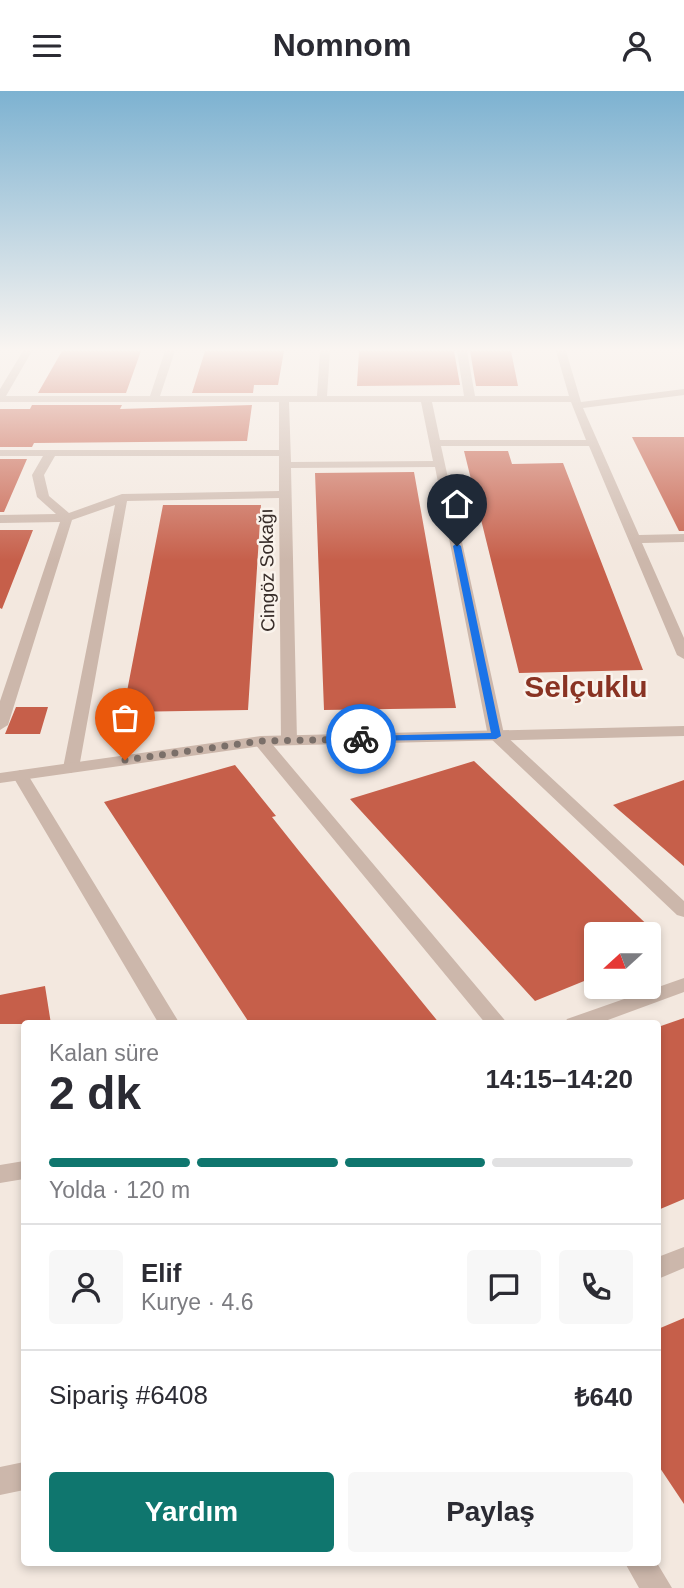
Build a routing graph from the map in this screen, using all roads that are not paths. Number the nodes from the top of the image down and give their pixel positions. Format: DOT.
graph roads {
  1 [pos="284,421"];
  2 [pos="430,421"];
  3 [pos="584,421"];
  4 [pos="435,443"];
  5 [pos="593,443"];
  6 [pos="0,453"];
  7 [pos="51,453"];
  8 [pos="285,459"];
  9 [pos="440,464"];
  10 [pos="285,494"];
  11 [pos="122,498"];
  12 [pos="67,518"];
  13 [pos="0,519"];
  14 [pos="684,538"];
  15 [pos="634,539"];
  16 [pos="668,621"];
  17 [pos="684,621"];
  18 [pos="684,655"];
  19 [pos="0,725"];
  20 [pos="684,731"];
  21 [pos="496,736"];
  22 [pos="261,741"];
  23 [pos="289,741"];
  24 [pos="71,768"];
  25 [pos="20,775"];
  26 [pos="0,778"];
  27 [pos="684,911"];
  28 [pos="684,985"];
  29 [pos="168,1020"];
  30 [pos="495,1020"];
  31 [pos="585,1020"];
  32 [pos="21,1170"];
  33 [pos="0,1174"];
  34 [pos="684,1257"];
  35 [pos="661,1267"];
  36 [pos="21,1477"];
  37 [pos="0,1481"];
  38 [pos="642,1566"];
  39 [pos="657,1588"];
  1 -- 8 [label="street, Cingöz Sokağı"];
  2 -- 4 [label="street"];
  3 -- 5 [label="street"];
  4 -- 5 [label="street"];
  4 -- 9 [label="street"];
  5 -- 15 [label="street"];
  6 -- 7 [label="street"];
  7 -- 8 [label="street"];
  7 -- 12 [label="street"];
  8 -- 9 [label="street"];
  8 -- 10 [label="street, Cingöz Sokağı"];
  9 -- 21 [label="street"];
  10 -- 11 [label="street"];
  10 -- 23 [label="street, Cingöz Sokağı"];
  11 -- 12 [label="street"];
  11 -- 24 [label="street"];
  12 -- 13 [label="street"];
  12 -- 19 [label="street"];
  14 -- 15 [label="street"];
  15 -- 16 [label="street"];
  16 -- 17 [label="street"];
  16 -- 18 [label="street"];
  20 -- 21 [label="street"];
  21 -- 23 [label="street"];
  21 -- 27 [label="street"];
  22 -- 23 [label="street"];
  22 -- 24 [label="street"];
  22 -- 30 [label="street"];
  24 -- 25 [label="street"];
  25 -- 26 [label="street"];
  25 -- 29 [label="street"];
  28 -- 31 [label="street"];
  32 -- 33 [label="street"];
  34 -- 35 [label="street"];
  36 -- 37 [label="street"];
  38 -- 39 [label="street"];
}
